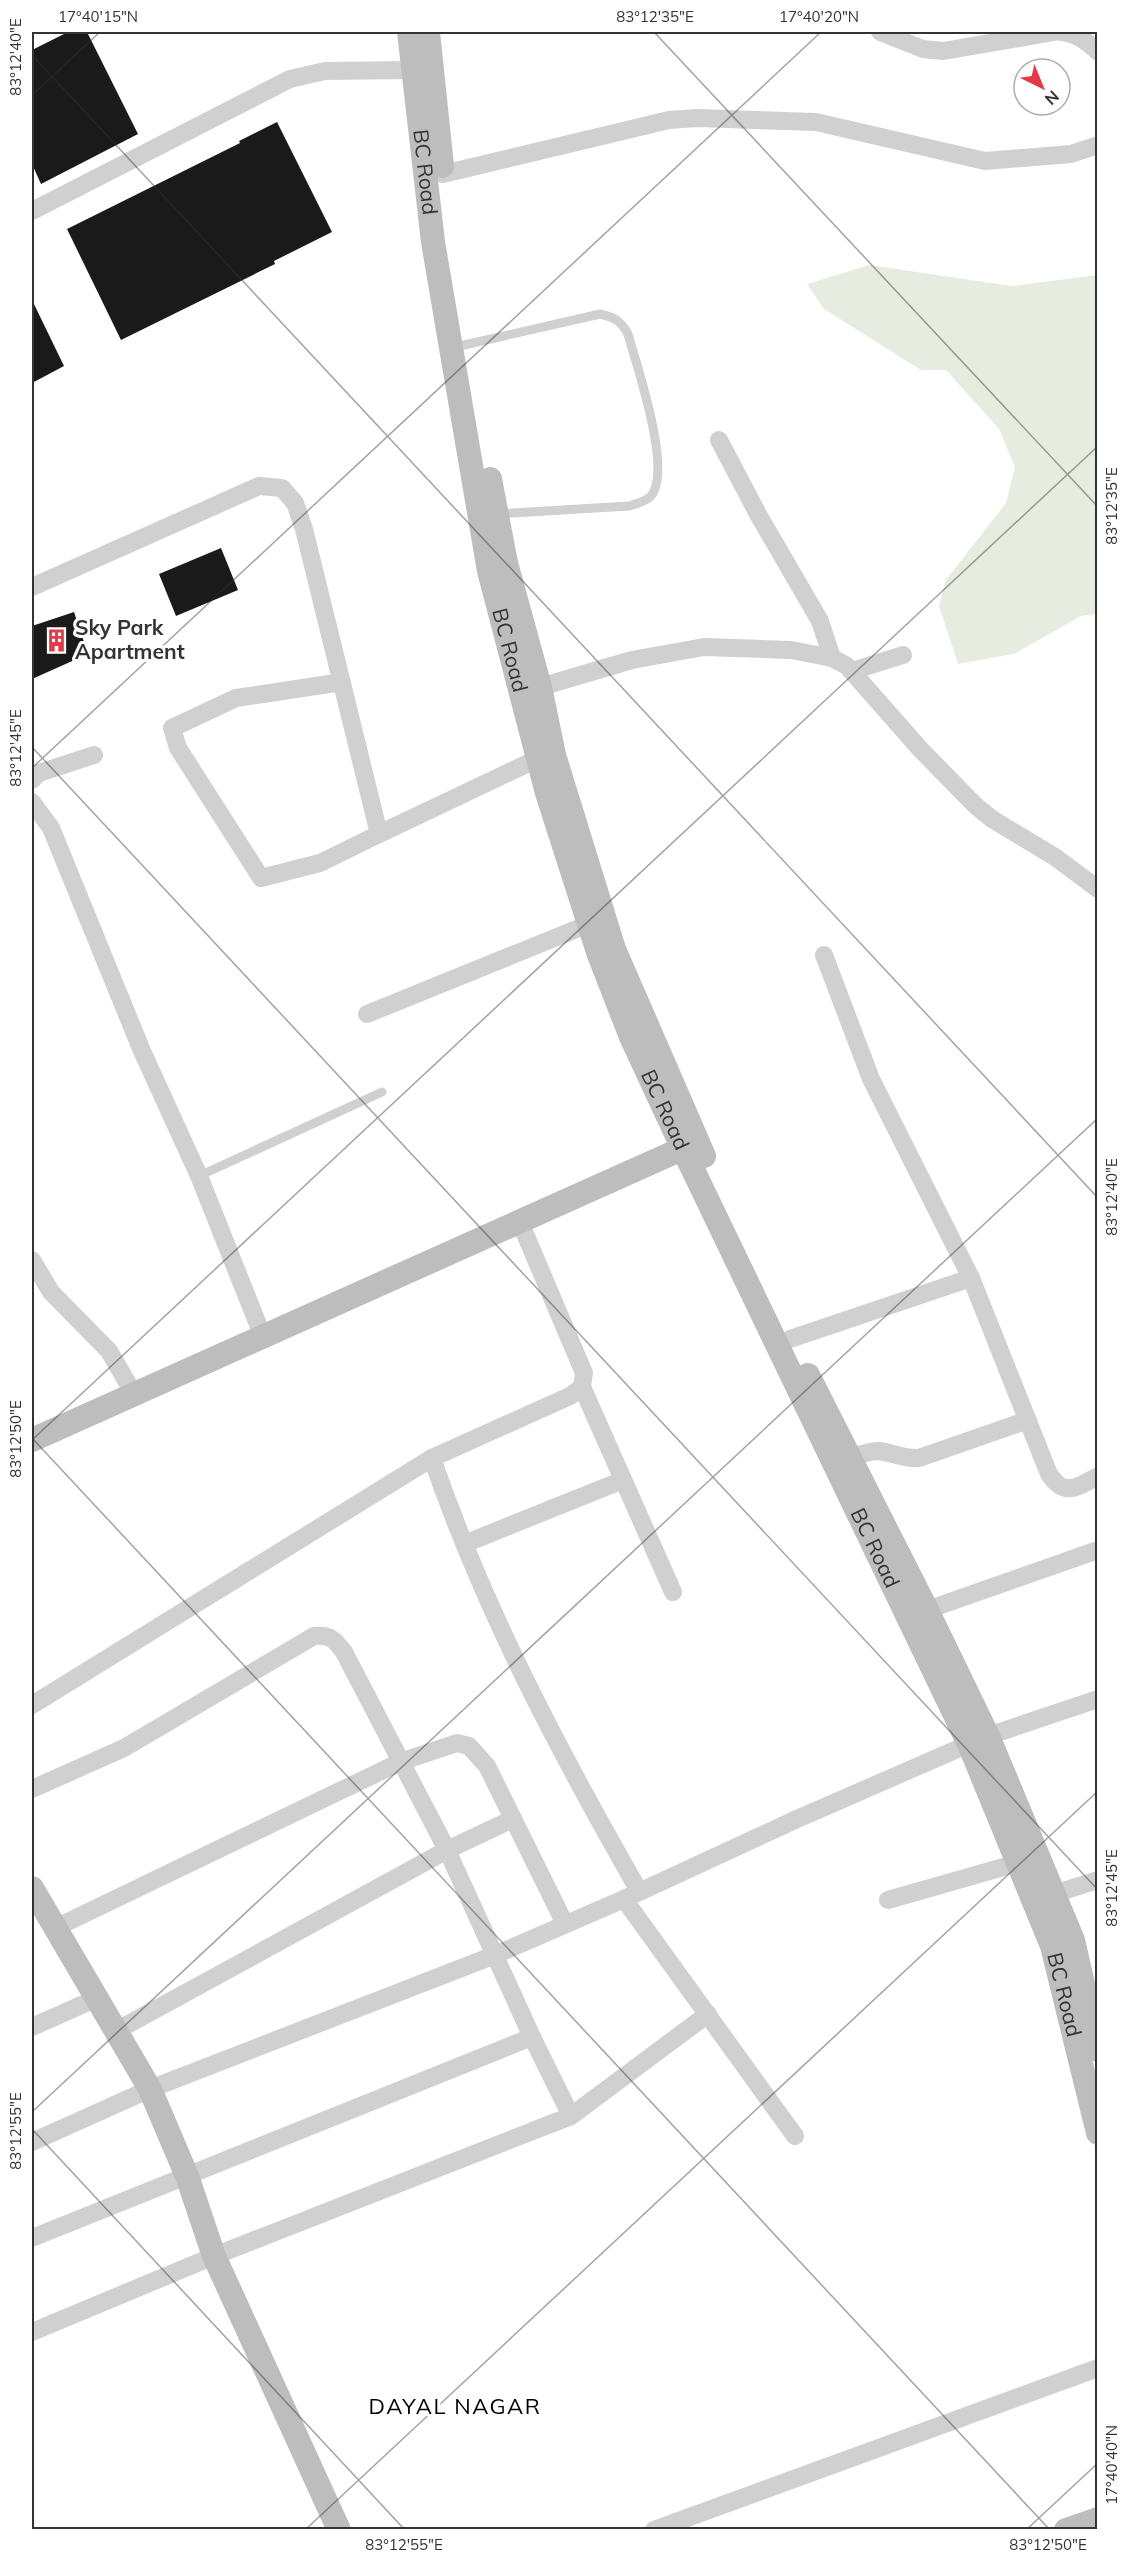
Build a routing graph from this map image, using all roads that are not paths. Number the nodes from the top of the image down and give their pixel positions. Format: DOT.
graph roads {
  1 [pos="409,32"];
  2 [pos="428,32"];
  3 [pos="880,32"];
  4 [pos="1054,32"];
  5 [pos="1060,32"];
  6 [pos="1098,52"];
  7 [pos="414,70"];
  8 [pos="1098,145"];
  9 [pos="435,174"];
  10 [pos="32,211"];
  11 [pos="458,346"];
  12 [pos="719,440"];
  13 [pos="497,514"];
  14 [pos="32,587"];
  15 [pos="903,655"];
  16 [pos="832,658"];
  17 [pos="852,671"];
  18 [pos="342,682"];
  19 [pos="540,687"];
  20 [pos="94,754"];
  21 [pos="547,757"];
  22 [pos="32,780"];
  23 [pos="32,802"];
  24 [pos="379,834"];
  25 [pos="1098,889"];
  26 [pos="589,924"];
  27 [pos="824,956"];
  28 [pos="367,1014"];
  29 [pos="382,1092"];
  30 [pos="690,1146"];
  31 [pos="199,1176"];
  32 [pos="520,1222"];
  33 [pos="32,1260"];
  34 [pos="971,1278"];
  35 [pos="263,1336"];
  36 [pos="790,1339"];
  37 [pos="582,1387"];
  38 [pos="134,1394"];
  39 [pos="1028,1420"];
  40 [pos="32,1440"];
  41 [pos="432,1458"];
  42 [pos="850,1458"];
  43 [pos="1098,1476"];
  44 [pos="623,1480"];
  45 [pos="464,1544"];
  46 [pos="1098,1550"];
  47 [pos="673,1592"];
  48 [pos="927,1610"];
  49 [pos="1098,1699"];
  50 [pos="32,1705"];
  51 [pos="978,1740"];
  52 [pos="400,1762"];
  53 [pos="32,1789"];
  54 [pos="513,1819"];
  55 [pos="447,1850"];
  56 [pos="1018,1863"];
  57 [pos="1098,1880"];
  58 [pos="632,1895"];
  59 [pos="1043,1898"];
  60 [pos="888,1900"];
  61 [pos="35,1901"];
  62 [pos="565,1924"];
  63 [pos="56,1928"];
  64 [pos="495,1955"];
  65 [pos="97,1998"];
  66 [pos="708,2014"];
  67 [pos="32,2027"];
  68 [pos="116,2031"];
  69 [pos="532,2037"];
  70 [pos="1098,2050"];
  71 [pos="150,2089"];
  72 [pos="571,2116"];
  73 [pos="1098,2133"];
  74 [pos="795,2136"];
  75 [pos="32,2142"];
  76 [pos="187,2176"];
  77 [pos="32,2238"];
  78 [pos="214,2256"];
  79 [pos="32,2332"];
  80 [pos="1098,2368"];
  81 [pos="1098,2519"];
  82 [pos="339,2529"];
  83 [pos="654,2529"];
  84 [pos="1066,2529"];
  1 -- 7 [label="street, BC Road"];
  2 -- 9 [label="street, BC Road"];
  3 -- 4 [label="street"];
  5 -- 6 [label="street"];
  7 -- 9 [label="street, BC Road"];
  7 -- 10 [label="street"];
  8 -- 9 [label="street"];
  9 -- 11 [label="street, BC Road"];
  11 -- 13 [label="street, BC Road"];
  11 -- 13 [label="lane"];
  11 -- 21 [label="street, BC Road"];
  12 -- 16 [label="street"];
  13 -- 19 [label="street, BC Road"];
  14 -- 18 [label="street"];
  15 -- 17 [label="street"];
  16 -- 17 [label="street"];
  16 -- 19 [label="street"];
  17 -- 25 [label="street"];
  18 -- 24 [label="street"];
  18 -- 24 [label="street"];
  19 -- 21 [label="street, BC Road"];
  20 -- 22 [label="street"];
  21 -- 24 [label="street"];
  21 -- 26 [label="street, BC Road"];
  21 -- 30 [label="street, BC Road"];
  23 -- 31 [label="street"];
  26 -- 28 [label="street"];
  26 -- 30 [label="street, BC Road"];
  27 -- 34 [label="street"];
  29 -- 31 [label="lane"];
  30 -- 32 [label="street"];
  30 -- 36 [label="street, BC Road"];
  30 -- 51 [label="street, BC Road"];
  31 -- 35 [label="street"];
  32 -- 35 [label="street"];
  32 -- 37 [label="street"];
  33 -- 38 [label="street"];
  34 -- 36 [label="street"];
  34 -- 39 [label="street"];
  35 -- 38 [label="street"];
  36 -- 42 [label="street, BC Road"];
  37 -- 41 [label="street"];
  37 -- 44 [label="street"];
  38 -- 40 [label="street"];
  39 -- 42 [label="street"];
  39 -- 43 [label="street"];
  41 -- 45 [label="street"];
  41 -- 50 [label="street"];
  42 -- 48 [label="street, BC Road"];
  44 -- 45 [label="street"];
  44 -- 47 [label="street"];
  45 -- 58 [label="street"];
  46 -- 48 [label="street"];
  48 -- 51 [label="street, BC Road"];
  49 -- 51 [label="street"];
  51 -- 56 [label="street, BC Road"];
  51 -- 58 [label="street"];
  51 -- 59 [label="street, BC Road"];
  52 -- 53 [label="street"];
  52 -- 54 [label="street"];
  52 -- 55 [label="street"];
  52 -- 63 [label="street"];
  54 -- 55 [label="street"];
  54 -- 62 [label="street"];
  55 -- 64 [label="street"];
  55 -- 68 [label="street"];
  56 -- 59 [label="street, BC Road"];
  56 -- 60 [label="street"];
  57 -- 59 [label="street"];
  58 -- 62 [label="street"];
  58 -- 66 [label="street"];
  59 -- 70 [label="street, BC Road"];
  59 -- 73 [label="street, BC Road"];
  61 -- 63 [label="street"];
  62 -- 64 [label="street"];
  63 -- 65 [label="street"];
  64 -- 69 [label="street"];
  64 -- 71 [label="street"];
  65 -- 67 [label="street"];
  65 -- 68 [label="street"];
  66 -- 72 [label="street"];
  66 -- 74 [label="street"];
  68 -- 71 [label="street"];
  69 -- 72 [label="street"];
  69 -- 76 [label="street"];
  71 -- 75 [label="street"];
  71 -- 76 [label="street"];
  72 -- 78 [label="street"];
  76 -- 77 [label="street"];
  76 -- 78 [label="street"];
  78 -- 79 [label="street"];
  78 -- 82 [label="street"];
  80 -- 83 [label="street"];
  81 -- 84 [label="street"];
}
